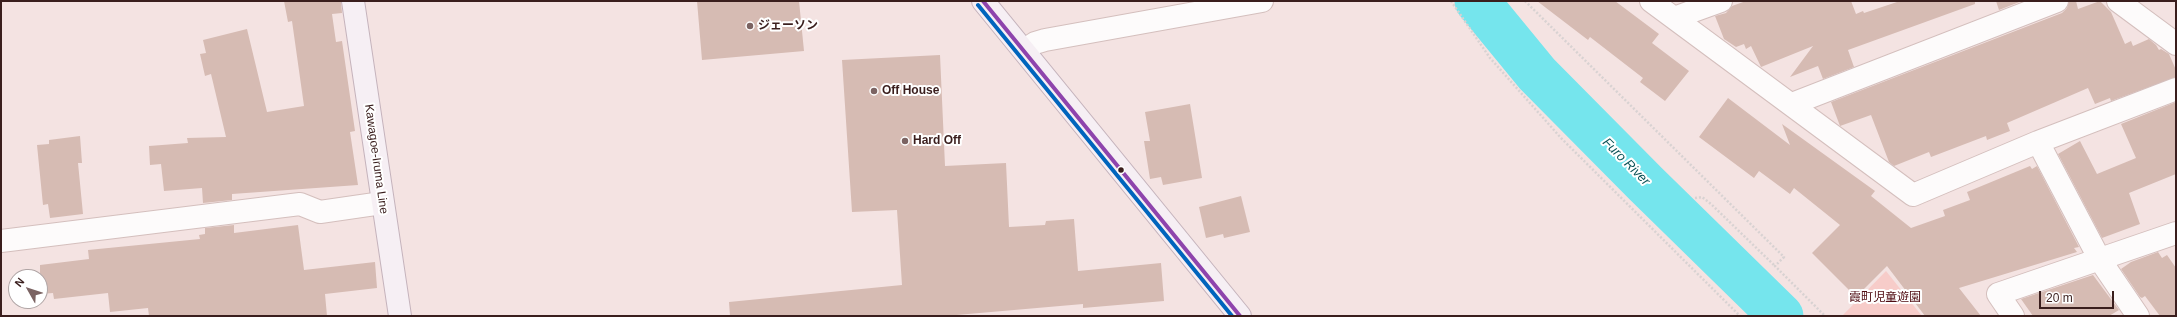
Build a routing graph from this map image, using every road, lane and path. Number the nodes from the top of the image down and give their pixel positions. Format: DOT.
graph roads {
  1 [pos="353,1"];
  2 [pos="983,1"];
  3 [pos="1262,1"];
  4 [pos="1451,1"];
  5 [pos="1525,1"];
  6 [pos="1651,1"];
  7 [pos="1721,1"];
  8 [pos="2057,1"];
  9 [pos="2118,1"];
  10 [pos="1674,18"];
  11 [pos="2176,44"];
  12 [pos="1024,50"];
  13 [pos="2176,89"];
  14 [pos="1792,104"];
  15 [pos="2038,142"];
  16 [pos="1695,198"];
  17 [pos="382,203"];
  18 [pos="2176,233"];
  19 [pos="1,241"];
  20 [pos="2100,260"];
  21 [pos="1775,266"];
  22 [pos="400,316"];
  23 [pos="1240,316"];
  24 [pos="1740,316"];
  25 [pos="1825,316"];
  26 [pos="2013,316"];
  27 [pos="2138,316"];
  1 -- 17 [label="main road, Kawagoe-Iruma Line"];
  2 -- 12 [label="main road"];
  3 -- 12 [label="street"];
  4 -- 24 [label="path"];
  5 -- 21 [label="path"];
  6 -- 10 [label="street"];
  7 -- 10 [label="street"];
  8 -- 14 [label="street"];
  9 -- 11 [label="street"];
  10 -- 14 [label="street"];
  12 -- 23 [label="main road"];
  13 -- 15 [label="street"];
  14 -- 15 [label="street"];
  15 -- 20 [label="street"];
  16 -- 21 [label="path"];
  17 -- 19 [label="street"];
  17 -- 22 [label="main road, Kawagoe-Iruma Line"];
  18 -- 20 [label="street"];
  20 -- 26 [label="street"];
  20 -- 27 [label="street"];
  21 -- 25 [label="path"];
}
